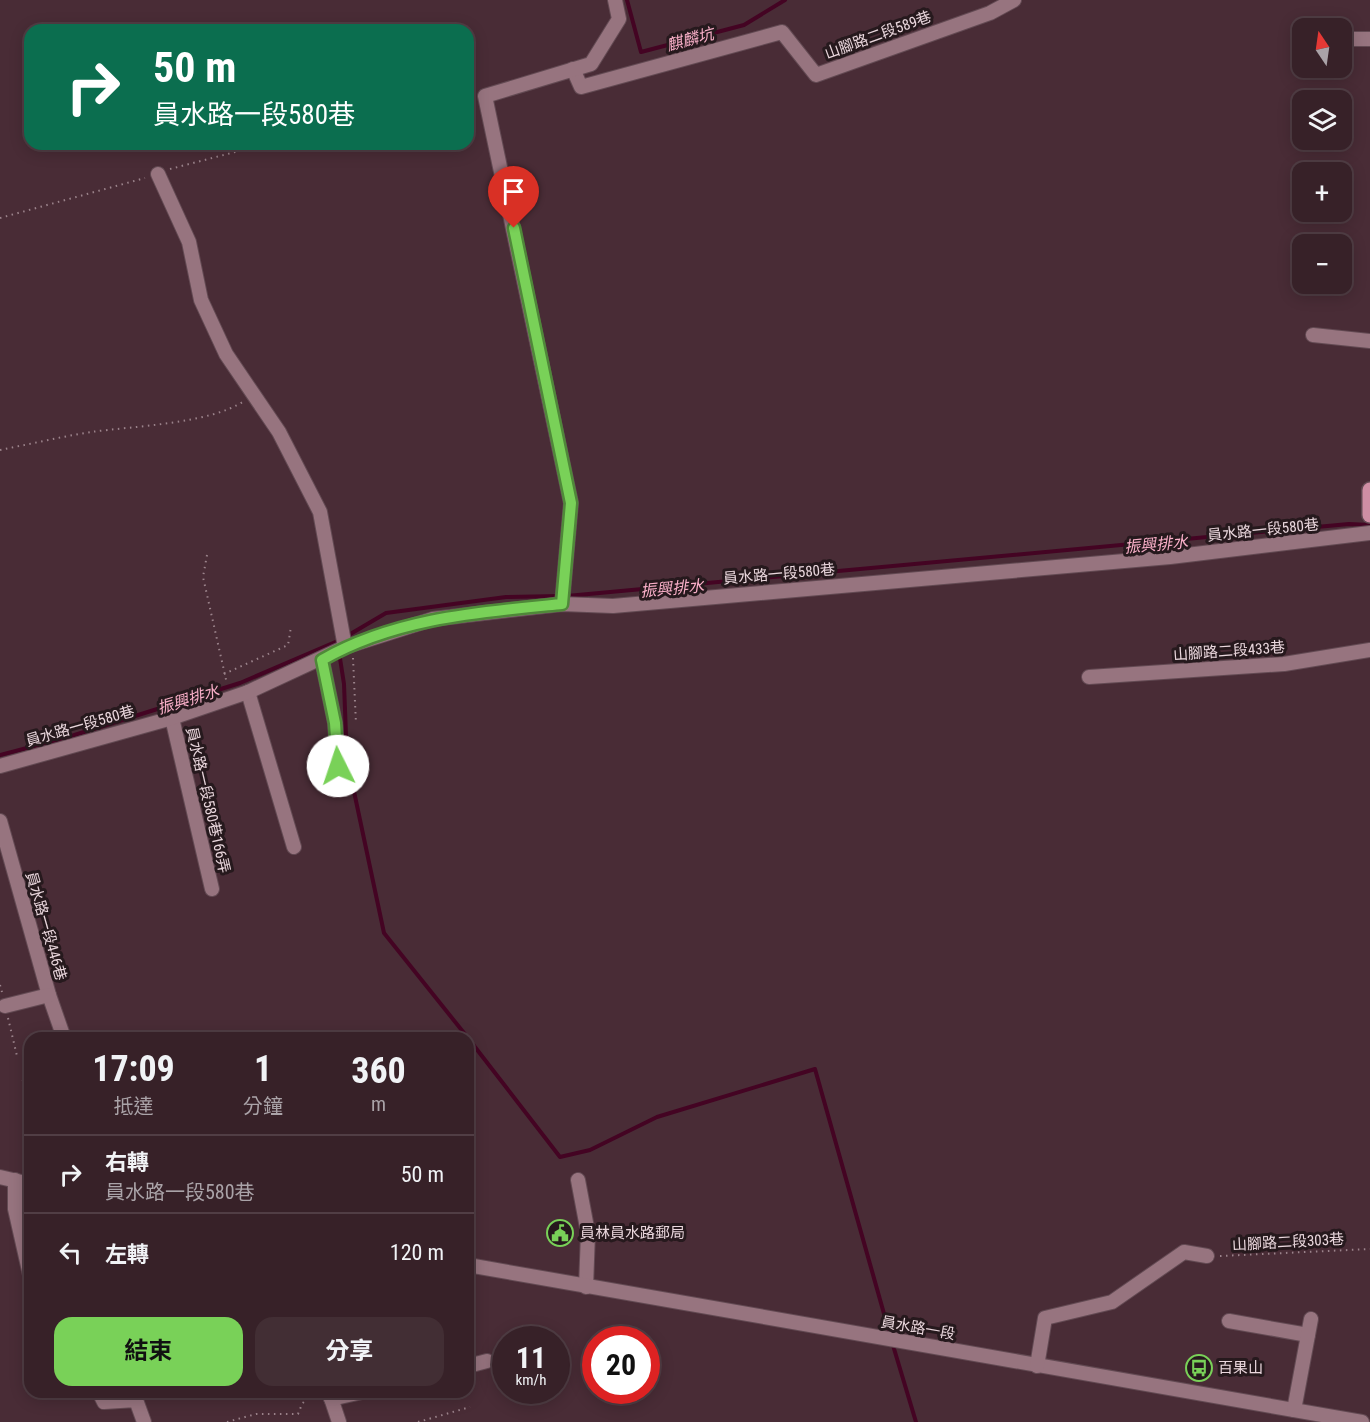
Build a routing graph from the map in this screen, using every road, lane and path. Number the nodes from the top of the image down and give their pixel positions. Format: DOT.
graph roads {
  1 [pos="615,0"];
  2 [pos="1014,0"];
  3 [pos="1352,39"];
  4 [pos="1370,39"];
  5 [pos="573,69"];
  6 [pos="239,151"];
  7 [pos="158,174"];
  8 [pos="0,218"];
  9 [pos="1313,335"];
  10 [pos="1370,341"];
  11 [pos="254,395"];
  12 [pos="0,450"];
  13 [pos="1370,490"];
  14 [pos="1370,515"];
  15 [pos="1370,533"];
  16 [pos="207,555"];
  17 [pos="562,604"];
  18 [pos="291,627"];
  19 [pos="349,645"];
  20 [pos="1370,650"];
  21 [pos="322,660"];
  22 [pos="1089,677"];
  23 [pos="248,692"];
  24 [pos="172,718"];
  25 [pos="356,724"];
  26 [pos="357,764"];
  27 [pos="0,766"];
  28 [pos="0,821"];
  29 [pos="294,848"];
  30 [pos="212,889"];
  31 [pos="49,995"];
  32 [pos="5,1006"];
  33 [pos="62,1032"];
  34 [pos="0,1177"];
  35 [pos="15,1180"];
  36 [pos="578,1180"];
  37 [pos="24,1182"];
  38 [pos="24,1249"];
  39 [pos="1370,1249"];
  40 [pos="1207,1256"];
  41 [pos="474,1266"];
  42 [pos="586,1287"];
  43 [pos="1311,1319"];
  44 [pos="1229,1321"];
  45 [pos="1308,1335"];
  46 [pos="487,1361"];
  47 [pos="474,1364"];
  48 [pos="1037,1366"];
  49 [pos="102,1398"];
  50 [pos="308,1398"];
  51 [pos="331,1398"];
  52 [pos="470,1407"];
  53 [pos="1294,1410"];
  54 [pos="144,1422"];
  55 [pos="227,1422"];
  56 [pos="339,1422"];
  57 [pos="418,1422"];
  58 [pos="1362,1422"];
  1 -- 5 [label="street"];
  2 -- 5 [label="street, 山腳路二段589巷"];
  3 -- 4 [label="street"];
  5 -- 17 [label="street"];
  6 -- 7 [label="path"];
  7 -- 8 [label="path"];
  7 -- 11 [label="street"];
  9 -- 10 [label="street"];
  11 -- 12 [label="path"];
  11 -- 19 [label="street"];
  13 -- 14 [label="main road"];
  15 -- 17 [label="street, 員水路一段580巷"];
  16 -- 18 [label="path"];
  17 -- 19 [label="street, 員水路一段580巷"];
  19 -- 21 [label="street, 員水路一段580巷"];
  19 -- 25 [label="path"];
  20 -- 22 [label="street, 山腳路二段433巷"];
  21 -- 23 [label="street, 員水路一段580巷"];
  21 -- 26 [label="street"];
  23 -- 24 [label="street, 員水路一段580巷"];
  23 -- 29 [label="street"];
  24 -- 27 [label="street, 員水路一段580巷"];
  24 -- 30 [label="street, 員水路一段580巷166弄"];
  28 -- 31 [label="street, 員水路一段446巷"];
  31 -- 32 [label="street"];
  31 -- 33 [label="street, 員水路一段446巷"];
  34 -- 35 [label="street"];
  35 -- 37 [label="street"];
  35 -- 38 [label="street"];
  36 -- 42 [label="street"];
  39 -- 40 [label="path, 山腳路二段303巷"];
  40 -- 48 [label="street"];
  41 -- 42 [label="street, 員水路一段"];
  42 -- 48 [label="street, 員水路一段"];
  43 -- 45 [label="street"];
  44 -- 45 [label="street"];
  45 -- 53 [label="street"];
  46 -- 47 [label="street"];
  48 -- 53 [label="street, 員水路一段"];
  49 -- 54 [label="street"];
  50 -- 55 [label="path"];
  51 -- 56 [label="street"];
  52 -- 57 [label="path"];
  53 -- 58 [label="street, 員水路一段"];
}
